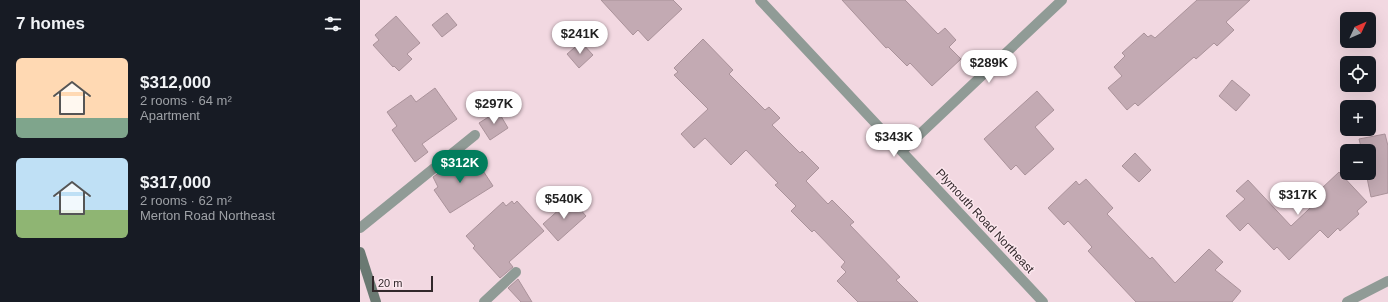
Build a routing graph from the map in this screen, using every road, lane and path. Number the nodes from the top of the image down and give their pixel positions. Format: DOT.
graph roads {
  1 [pos="760,0"];
  2 [pos="1062,0"];
  3 [pos="475,135"];
  4 [pos="902,151"];
  5 [pos="360,228"];
  6 [pos="360,252"];
  7 [pos="516,272"];
  8 [pos="1388,281"];
  9 [pos="376,302"];
  10 [pos="484,302"];
  11 [pos="1043,302"];
  12 [pos="1347,302"];
  1 -- 4 [label="street, Plymouth Road Northeast"];
  2 -- 4 [label="street"];
  3 -- 5 [label="street"];
  4 -- 11 [label="street, Plymouth Road Northeast"];
  6 -- 9 [label="street"];
  7 -- 10 [label="street"];
  8 -- 12 [label="street"];
}
